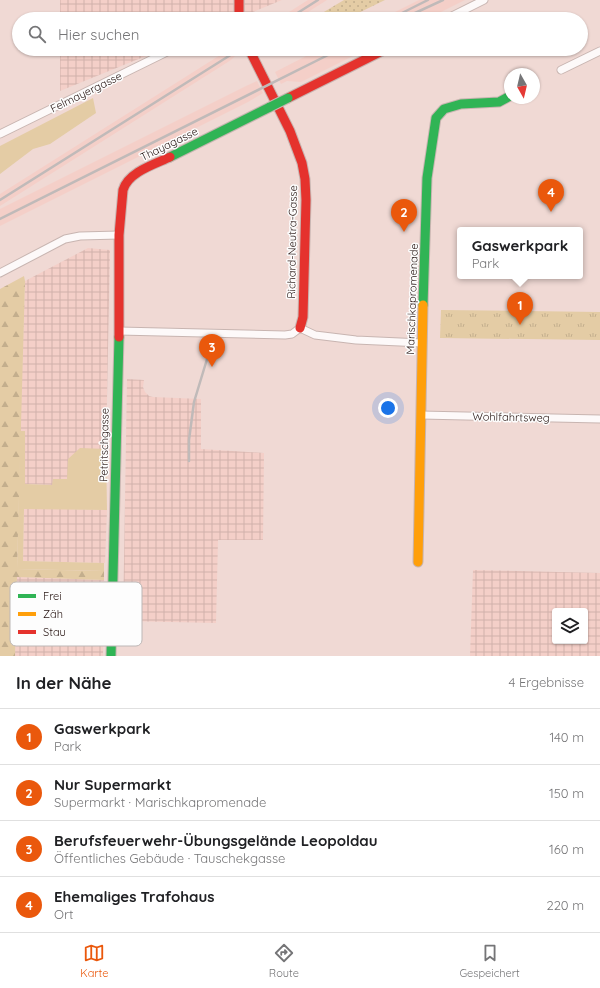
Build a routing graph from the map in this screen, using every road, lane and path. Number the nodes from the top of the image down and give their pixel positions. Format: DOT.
graph roads {
  1 [pos="239,0"];
  2 [pos="484,0"];
  3 [pos="238,12"];
  4 [pos="460,12"];
  5 [pos="600,51"];
  6 [pos="159,56"];
  7 [pos="252,56"];
  8 [pos="372,56"];
  9 [pos="561,70"];
  10 [pos="504,99"];
  11 [pos="0,134"];
  12 [pos="119,235"];
  13 [pos="0,273"];
  14 [pos="300,328"];
  15 [pos="119,332"];
  16 [pos="422,343"];
  17 [pos="421,415"];
  18 [pos="600,419"];
  19 [pos="418,562"];
  20 [pos="113,582"];
  21 [pos="111,646"];
  22 [pos="111,656"];
  1 -- 3 [label="street"];
  2 -- 4 [label="street"];
  5 -- 9 [label="street"];
  6 -- 11 [label="street, Felmayergasse"];
  7 -- 14 [label="street, Richard-Neutra-Gasse"];
  8 -- 12 [label="street, Thayagasse, bridge"];
  10 -- 16 [label="street, Marischkapromenade"];
  12 -- 13 [label="street"];
  12 -- 15 [label="street, Petritschgasse"];
  14 -- 15 [label="street"];
  14 -- 16 [label="street"];
  15 -- 20 [label="street, Petritschgasse"];
  16 -- 17 [label="street, Marischkapromenade"];
  17 -- 18 [label="street, Wohlfahrtsweg"];
  17 -- 19 [label="street, Marischkapromenade"];
  21 -- 22 [label="street, Petritschgasse"];
}
